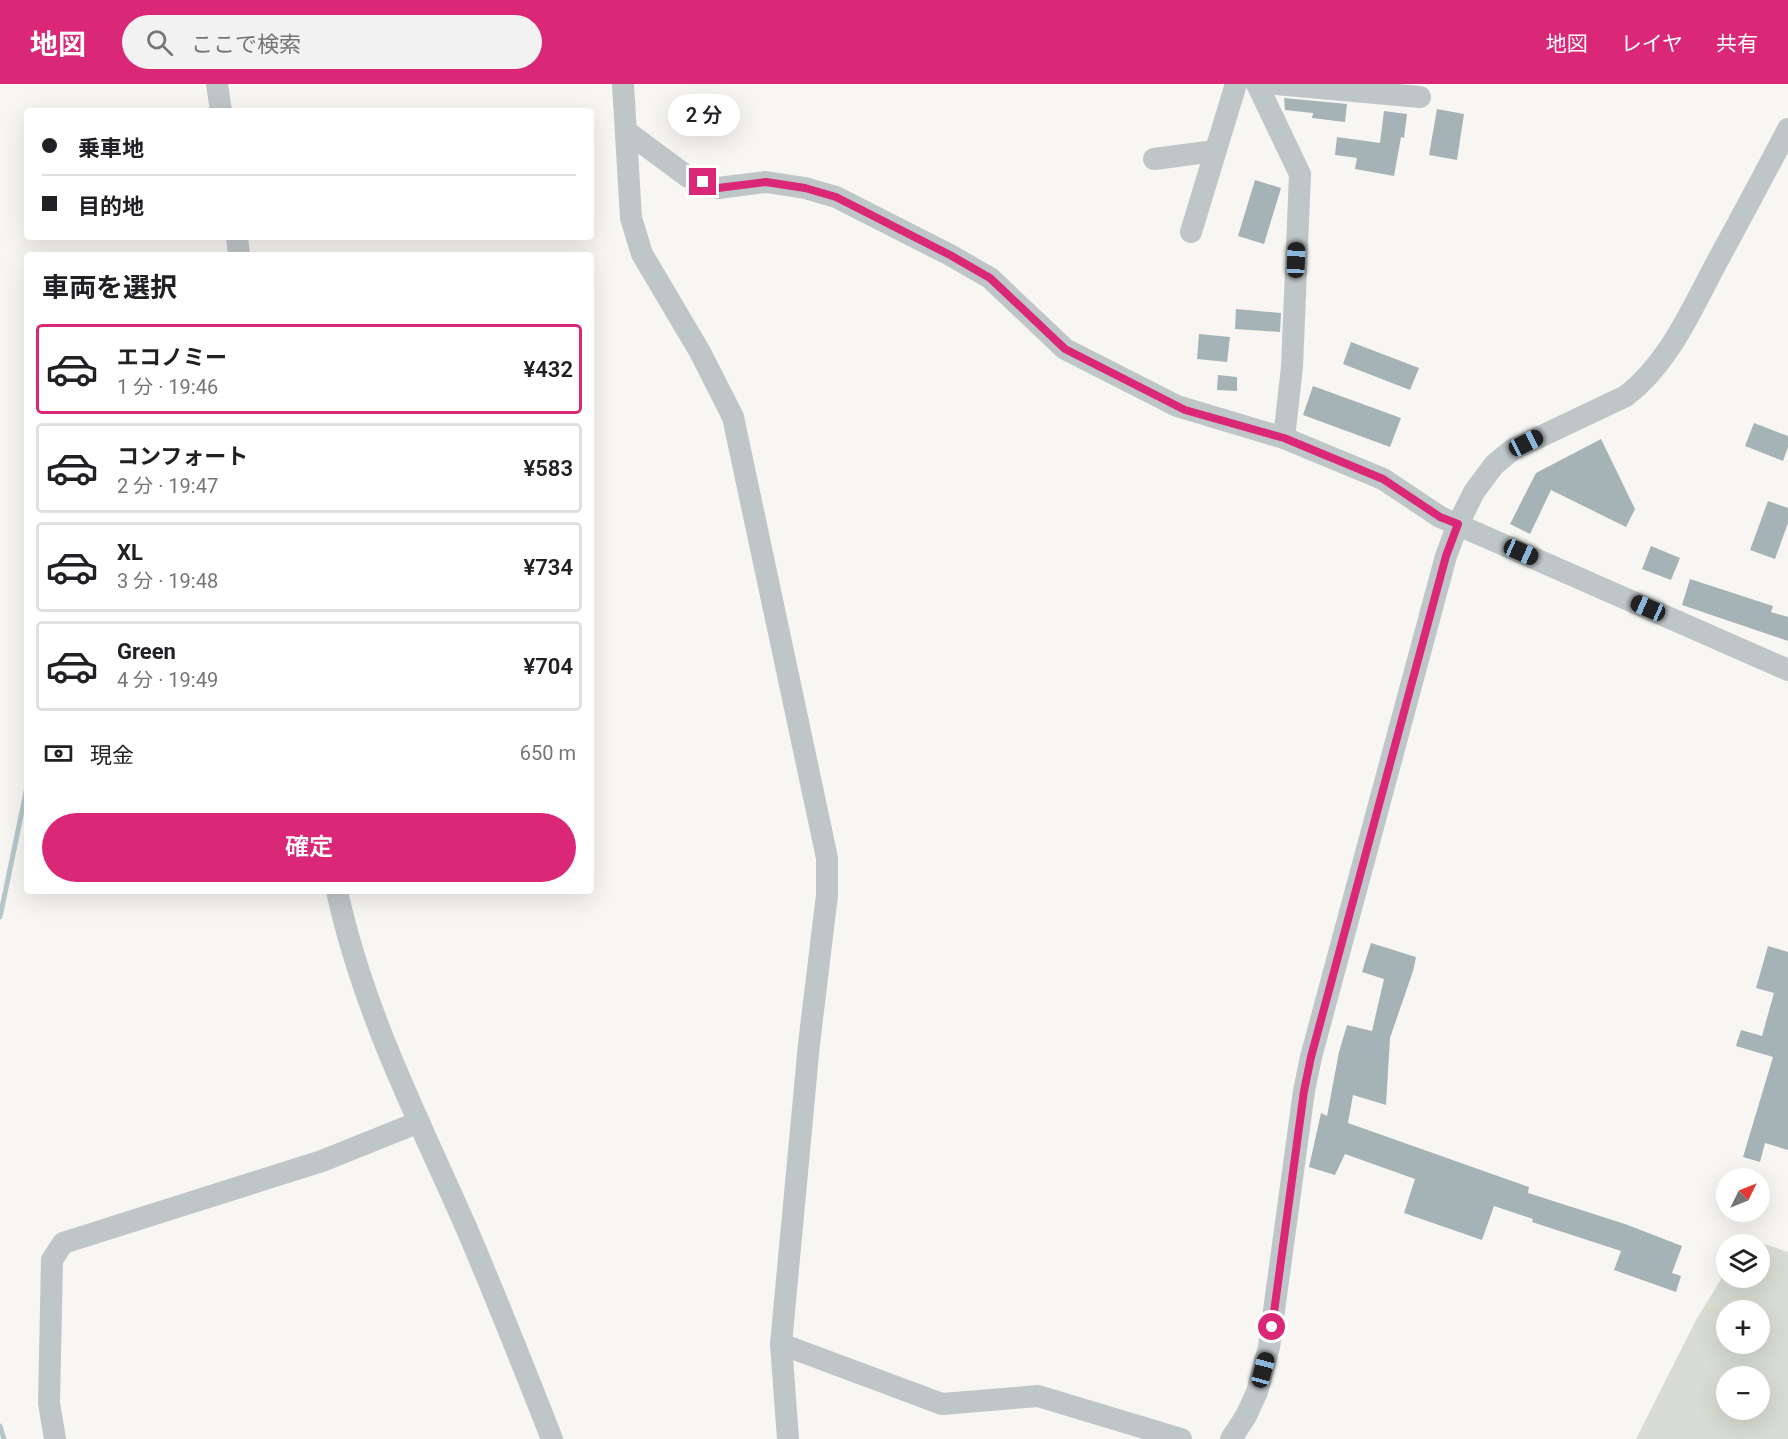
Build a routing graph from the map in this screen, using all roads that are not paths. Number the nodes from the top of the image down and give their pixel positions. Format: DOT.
graph roads {
  1 [pos="217,84"];
  2 [pos="623,84"];
  3 [pos="1236,84"];
  4 [pos="1257,84"];
  5 [pos="1276,84"];
  6 [pos="1420,97"];
  7 [pos="221,108"];
  8 [pos="1788,129"];
  9 [pos="626,131"];
  10 [pos="1215,151"];
  11 [pos="1154,159"];
  12 [pos="1191,232"];
  13 [pos="1284,438"];
  14 [pos="1458,524"];
  15 [pos="1788,670"];
  16 [pos="338,894"];
  17 [pos="419,1122"];
  18 [pos="782,1344"];
  19 [pos="56,1439"];
  20 [pos="552,1439"];
  21 [pos="788,1439"];
  22 [pos="1181,1439"];
  23 [pos="1231,1439"];
  1 -- 7 [label="street"];
  2 -- 9 [label="street"];
  3 -- 10 [label="street"];
  4 -- 13 [label="street"];
  5 -- 6 [label="street"];
  8 -- 14 [label="street"];
  9 -- 13 [label="street"];
  9 -- 18 [label="street"];
  10 -- 11 [label="street"];
  10 -- 12 [label="street"];
  13 -- 14 [label="street"];
  14 -- 15 [label="street"];
  14 -- 23 [label="street"];
  16 -- 17 [label="street"];
  17 -- 19 [label="street"];
  17 -- 20 [label="street"];
  18 -- 21 [label="street"];
  18 -- 22 [label="street"];
}
